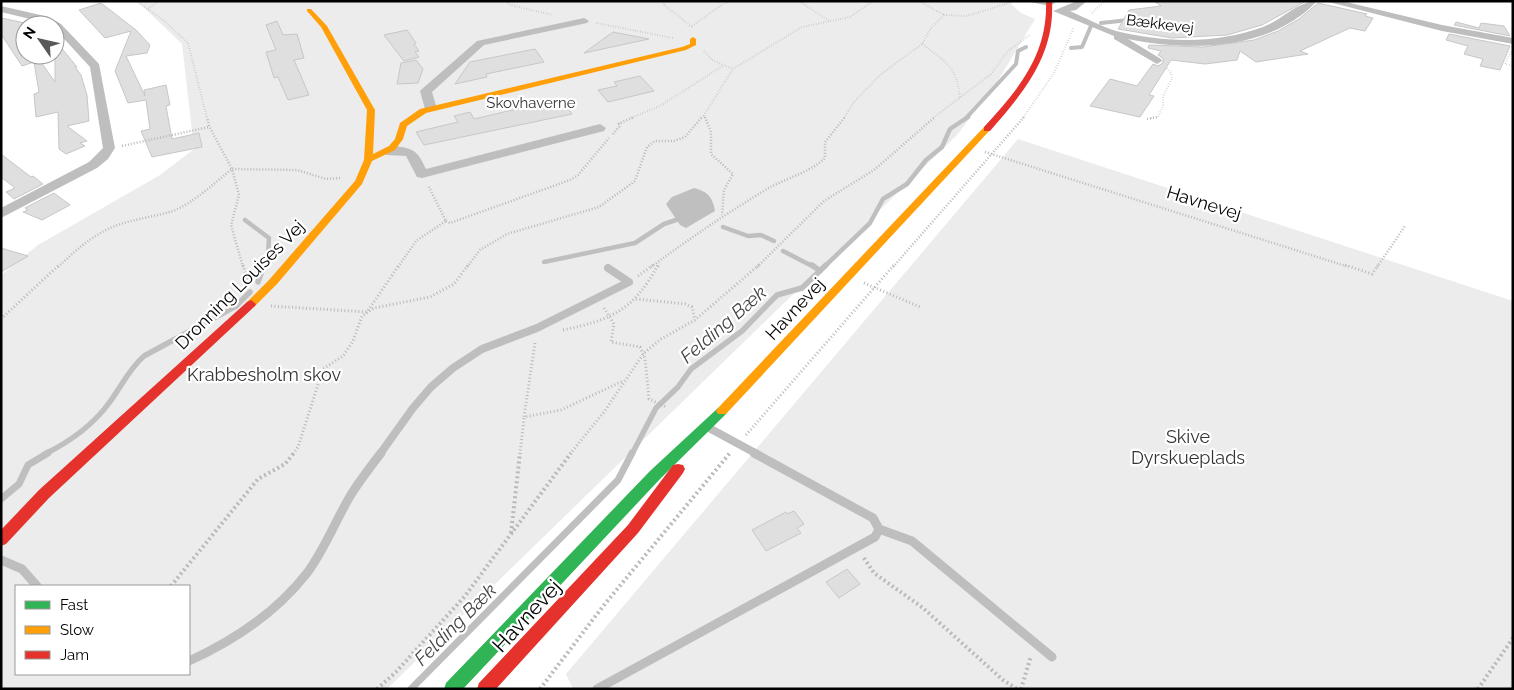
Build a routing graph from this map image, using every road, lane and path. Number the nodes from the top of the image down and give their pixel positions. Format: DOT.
graph roads {
  1 [pos="136,1"];
  2 [pos="158,1"];
  3 [pos="506,1"];
  4 [pos="665,1"];
  5 [pos="732,1"];
  6 [pos="799,1"];
  7 [pos="873,1"];
  8 [pos="918,1"];
  9 [pos="1015,1"];
  10 [pos="1029,1"];
  11 [pos="1083,1"];
  12 [pos="1105,1"];
  13 [pos="1313,1"];
  14 [pos="1329,1"];
  15 [pos="1053,7"];
  16 [pos="1,9"];
  17 [pos="148,9"];
  18 [pos="308,10"];
  19 [pos="944,15"];
  20 [pos="556,16"];
  21 [pos="1086,20"];
  22 [pos="584,21"];
  23 [pos="829,22"];
  24 [pos="692,26"];
  25 [pos="1051,29"];
  26 [pos="1112,33"];
  27 [pos="694,39"];
  28 [pos="1513,41"];
  29 [pos="922,44"];
  30 [pos="1513,47"];
  31 [pos="1157,61"];
  32 [pos="724,66"];
  33 [pos="1513,66"];
  34 [pos="733,69"];
  35 [pos="960,98"];
  36 [pos="431,109"];
  37 [pos="704,116"];
  38 [pos="1147,119"];
  39 [pos="618,124"];
  40 [pos="209,126"];
  41 [pos="600,128"];
  42 [pos="109,148"];
  43 [pos="970,148"];
  44 [pos="387,151"];
  45 [pos="992,155"];
  46 [pos="368,160"];
  47 [pos="232,168"];
  48 [pos="422,174"];
  49 [pos="361,178"];
  50 [pos="3,210"];
  51 [pos="722,216"];
  52 [pos="446,221"];
  53 [pos="1405,226"];
  54 [pos="660,262"];
  55 [pos="608,268"];
  56 [pos="849,277"];
  57 [pos="630,282"];
  58 [pos="875,288"];
  59 [pos="266,289"];
  60 [pos="635,299"];
  61 [pos="250,304"];
  62 [pos="600,304"];
  63 [pos="920,307"];
  64 [pos="367,312"];
  65 [pos="611,317"];
  66 [pos="1,320"];
  67 [pos="695,320"];
  68 [pos="537,328"];
  69 [pos="644,353"];
  70 [pos="623,381"];
  71 [pos="666,407"];
  72 [pos="524,418"];
  73 [pos="707,428"];
  74 [pos="738,444"];
  75 [pos="879,528"];
  76 [pos="511,534"];
  77 [pos="1,540"];
  78 [pos="857,548"];
  79 [pos="1,560"];
  80 [pos="36,585"];
  81 [pos="173,585"];
  82 [pos="1513,638"];
  83 [pos="1036,644"];
  84 [pos="1052,657"];
  85 [pos="190,662"];
  86 [pos="454,688"];
  87 [pos="377,689"];
  88 [pos="471,689"];
  89 [pos="485,689"];
  90 [pos="540,689"];
  91 [pos="597,689"];
  92 [pos="1017,689"];
  93 [pos="1021,689"];
  94 [pos="1478,689"];
  1 -- 17 [label="path"];
  2 -- 17 [label="path"];
  3 -- 20 [label="path"];
  4 -- 24 [label="path"];
  5 -- 24 [label="path"];
  6 -- 23 [label="path"];
  7 -- 23 [label="path"];
  8 -- 19 [label="path"];
  9 -- 19 [label="path"];
  10 -- 15 [label="street, Bækkevej"];
  11 -- 15 [label="street"];
  12 -- 21 [label="path"];
  13 -- 26 [label="street, Bækkevej"];
  14 -- 28 [label="street"];
  15 -- 21 [label="street, Bækkevej"];
  15 -- 25 [label="street, Havnevej"];
  16 -- 42 [label="street"];
  17 -- 40 [label="path"];
  18 -- 46 [label="street, Dronning Louises Vej"];
  19 -- 29 [label="path"];
  21 -- 26 [label="street, Bækkevej"];
  21 -- 45 [label="path"];
  22 -- 27 [label="path"];
  22 -- 36 [label="street"];
  23 -- 34 [label="path"];
  24 -- 27 [label="path"];
  25 -- 35 [label="path"];
  25 -- 43 [label="street, Havnevej"];
  26 -- 31 [label="street, Bækkevej"];
  27 -- 32 [label="path"];
  27 -- 36 [label="street"];
  29 -- 35 [label="path"];
  29 -- 51 [label="path"];
  30 -- 33 [label="path"];
  31 -- 38 [label="path"];
  32 -- 34 [label="path"];
  32 -- 39 [label="path"];
  34 -- 37 [label="path"];
  35 -- 67 [label="path"];
  36 -- 44 [label="street"];
  37 -- 51 [label="path"];
  37 -- 64 [label="path"];
  39 -- 41 [label="path"];
  39 -- 52 [label="path"];
  40 -- 42 [label="path"];
  40 -- 47 [label="path"];
  41 -- 48 [label="street"];
  42 -- 50 [label="street"];
  43 -- 45 [label="path, Havnevej"];
  43 -- 56 [label="street, Havnevej"];
  44 -- 46 [label="street"];
  44 -- 48 [label="street"];
  45 -- 53 [label="path, Havnevej"];
  45 -- 58 [label="path"];
  46 -- 49 [label="street, Dronning Louises Vej"];
  47 -- 49 [label="path"];
  47 -- 59 [label="path"];
  47 -- 66 [label="path"];
  48 -- 52 [label="path"];
  49 -- 59 [label="street, Dronning Louises Vej"];
  51 -- 54 [label="path"];
  52 -- 64 [label="path"];
  54 -- 57 [label="path"];
  54 -- 60 [label="path"];
  55 -- 57 [label="lane"];
  56 -- 58 [label="path"];
  56 -- 73 [label="street, Havnevej"];
  57 -- 68 [label="lane"];
  58 -- 63 [label="path"];
  58 -- 74 [label="path"];
  59 -- 61 [label="street, Dronning Louises Vej"];
  60 -- 65 [label="path"];
  60 -- 67 [label="path"];
  61 -- 64 [label="path"];
  61 -- 77 [label="street, Dronning Louises Vej"];
  62 -- 65 [label="path"];
  64 -- 81 [label="path"];
  65 -- 68 [label="path"];
  65 -- 69 [label="path"];
  67 -- 69 [label="path"];
  68 -- 72 [label="path"];
  68 -- 85 [label="lane"];
  69 -- 70 [label="path"];
  69 -- 71 [label="path"];
  70 -- 72 [label="path"];
  70 -- 76 [label="path"];
  72 -- 76 [label="path"];
  73 -- 74 [label="lane"];
  73 -- 86 [label="street, Havnevej"];
  73 -- 89 [label="street, Havnevej"];
  74 -- 75 [label="lane"];
  74 -- 90 [label="path"];
  75 -- 78 [label="lane"];
  75 -- 83 [label="lane"];
  76 -- 87 [label="path"];
  78 -- 91 [label="lane"];
  78 -- 92 [label="path"];
  79 -- 80 [label="lane"];
  82 -- 94 [label="path"];
  83 -- 84 [label="lane"];
  83 -- 93 [label="path"];
  86 -- 88 [label="street"];
}
